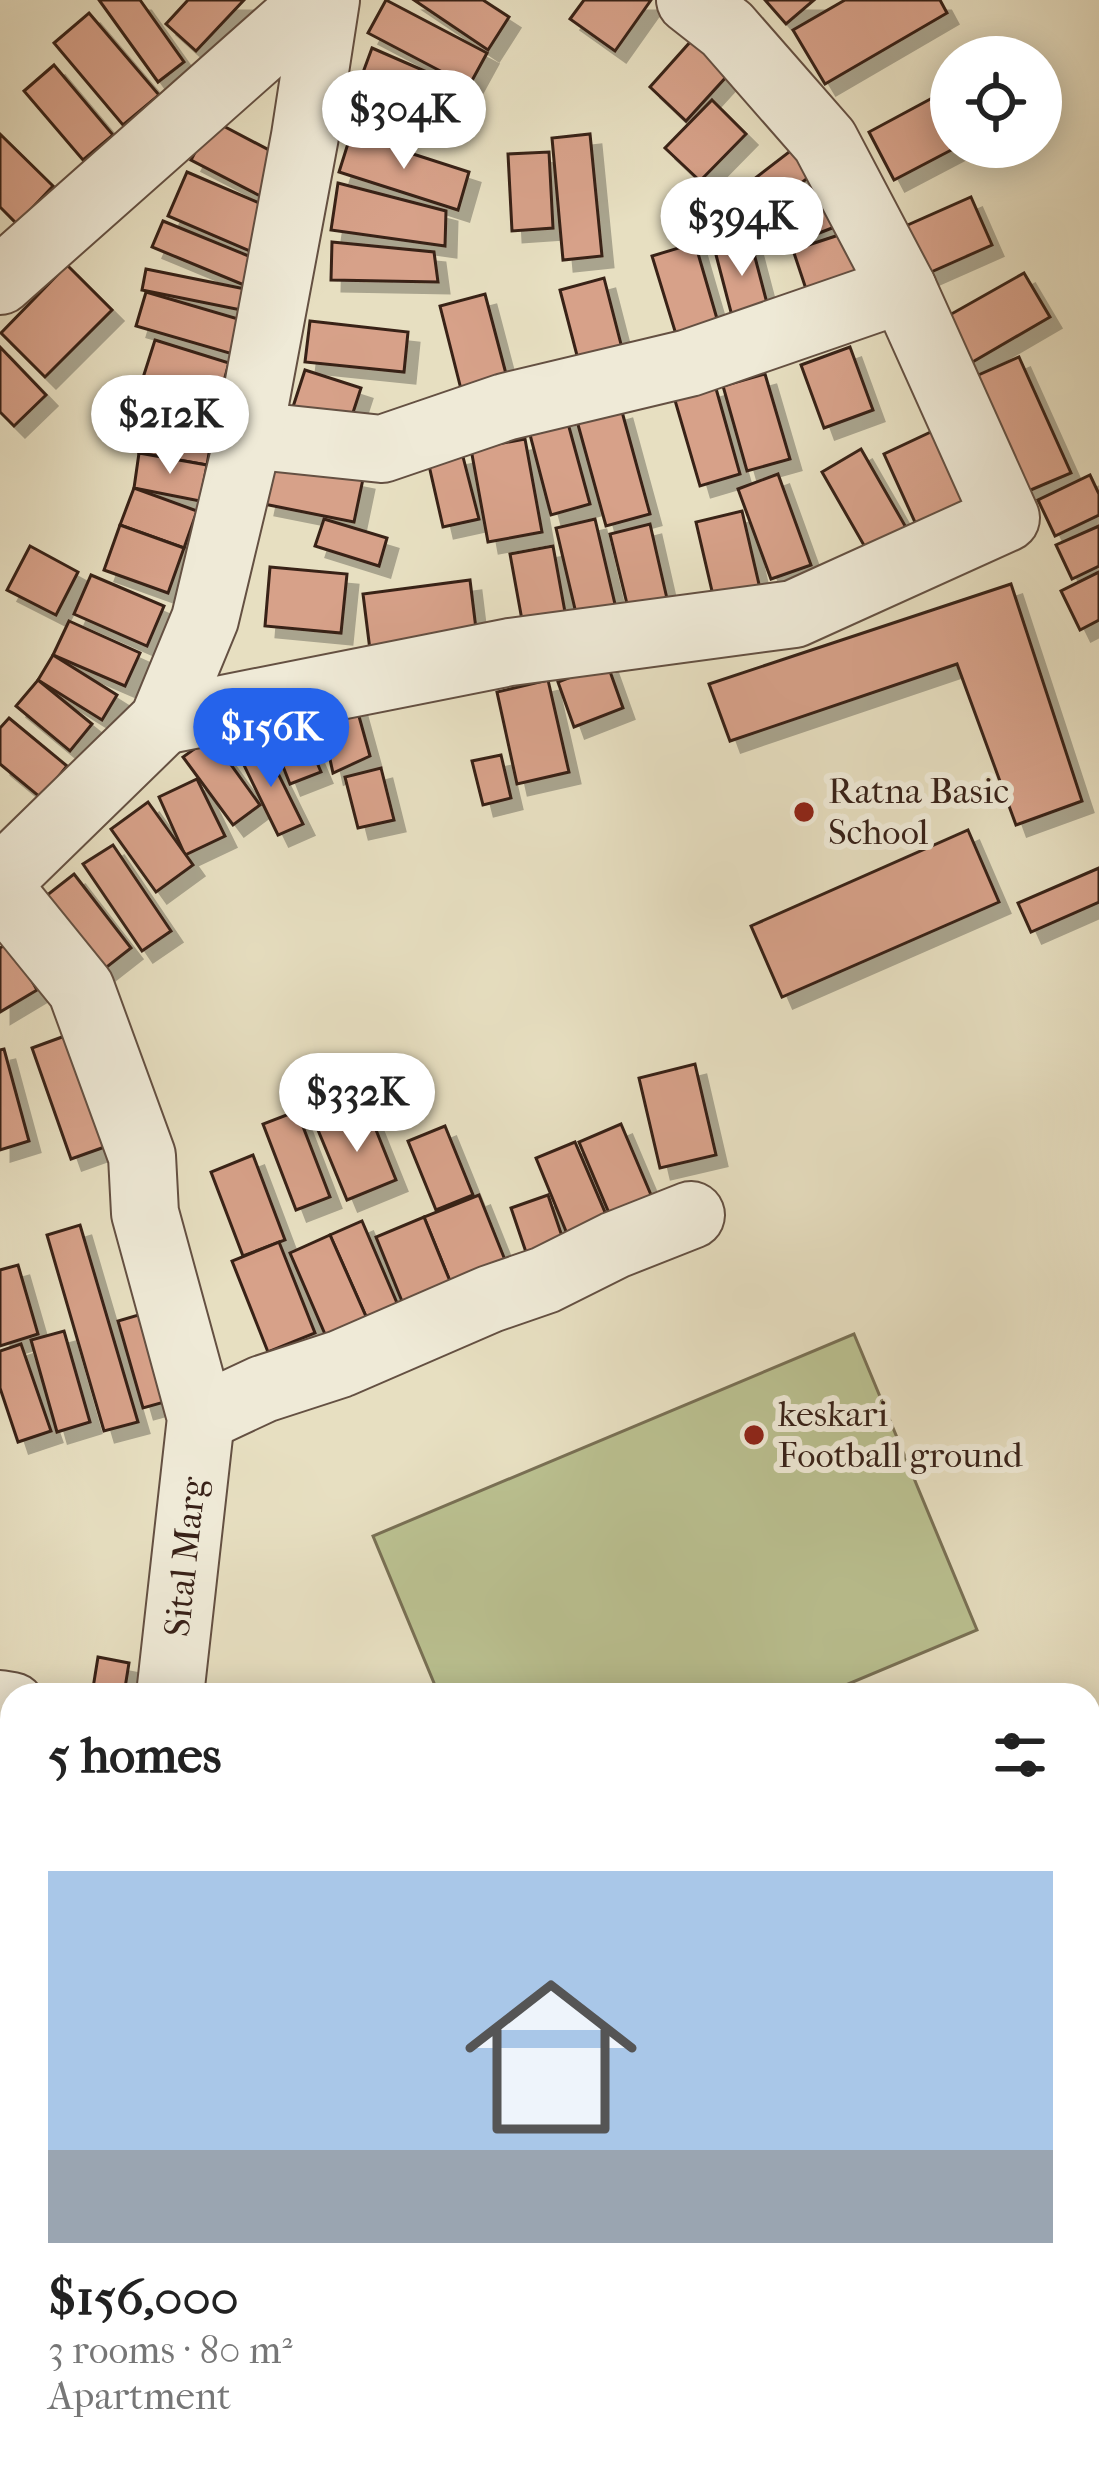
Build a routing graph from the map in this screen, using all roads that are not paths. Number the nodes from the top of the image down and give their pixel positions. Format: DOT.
graph roads {
  1 [pos="316,0"];
  2 [pos="326,0"];
  3 [pos="690,0"];
  4 [pos="0,281"];
  5 [pos="903,289"];
  6 [pos="249,435"];
  7 [pos="163,721"];
  8 [pos="0,880"];
  9 [pos="0,889"];
  10 [pos="691,1215"];
  11 [pos="201,1418"];
  12 [pos="171,1683"];
  1 -- 4 [label="street"];
  2 -- 6 [label="street"];
  3 -- 5 [label="street"];
  5 -- 6 [label="street"];
  5 -- 7 [label="street"];
  6 -- 7 [label="street"];
  7 -- 8 [label="street"];
  9 -- 11 [label="street"];
  10 -- 11 [label="street"];
  11 -- 12 [label="street, Sital Marg"];
}
